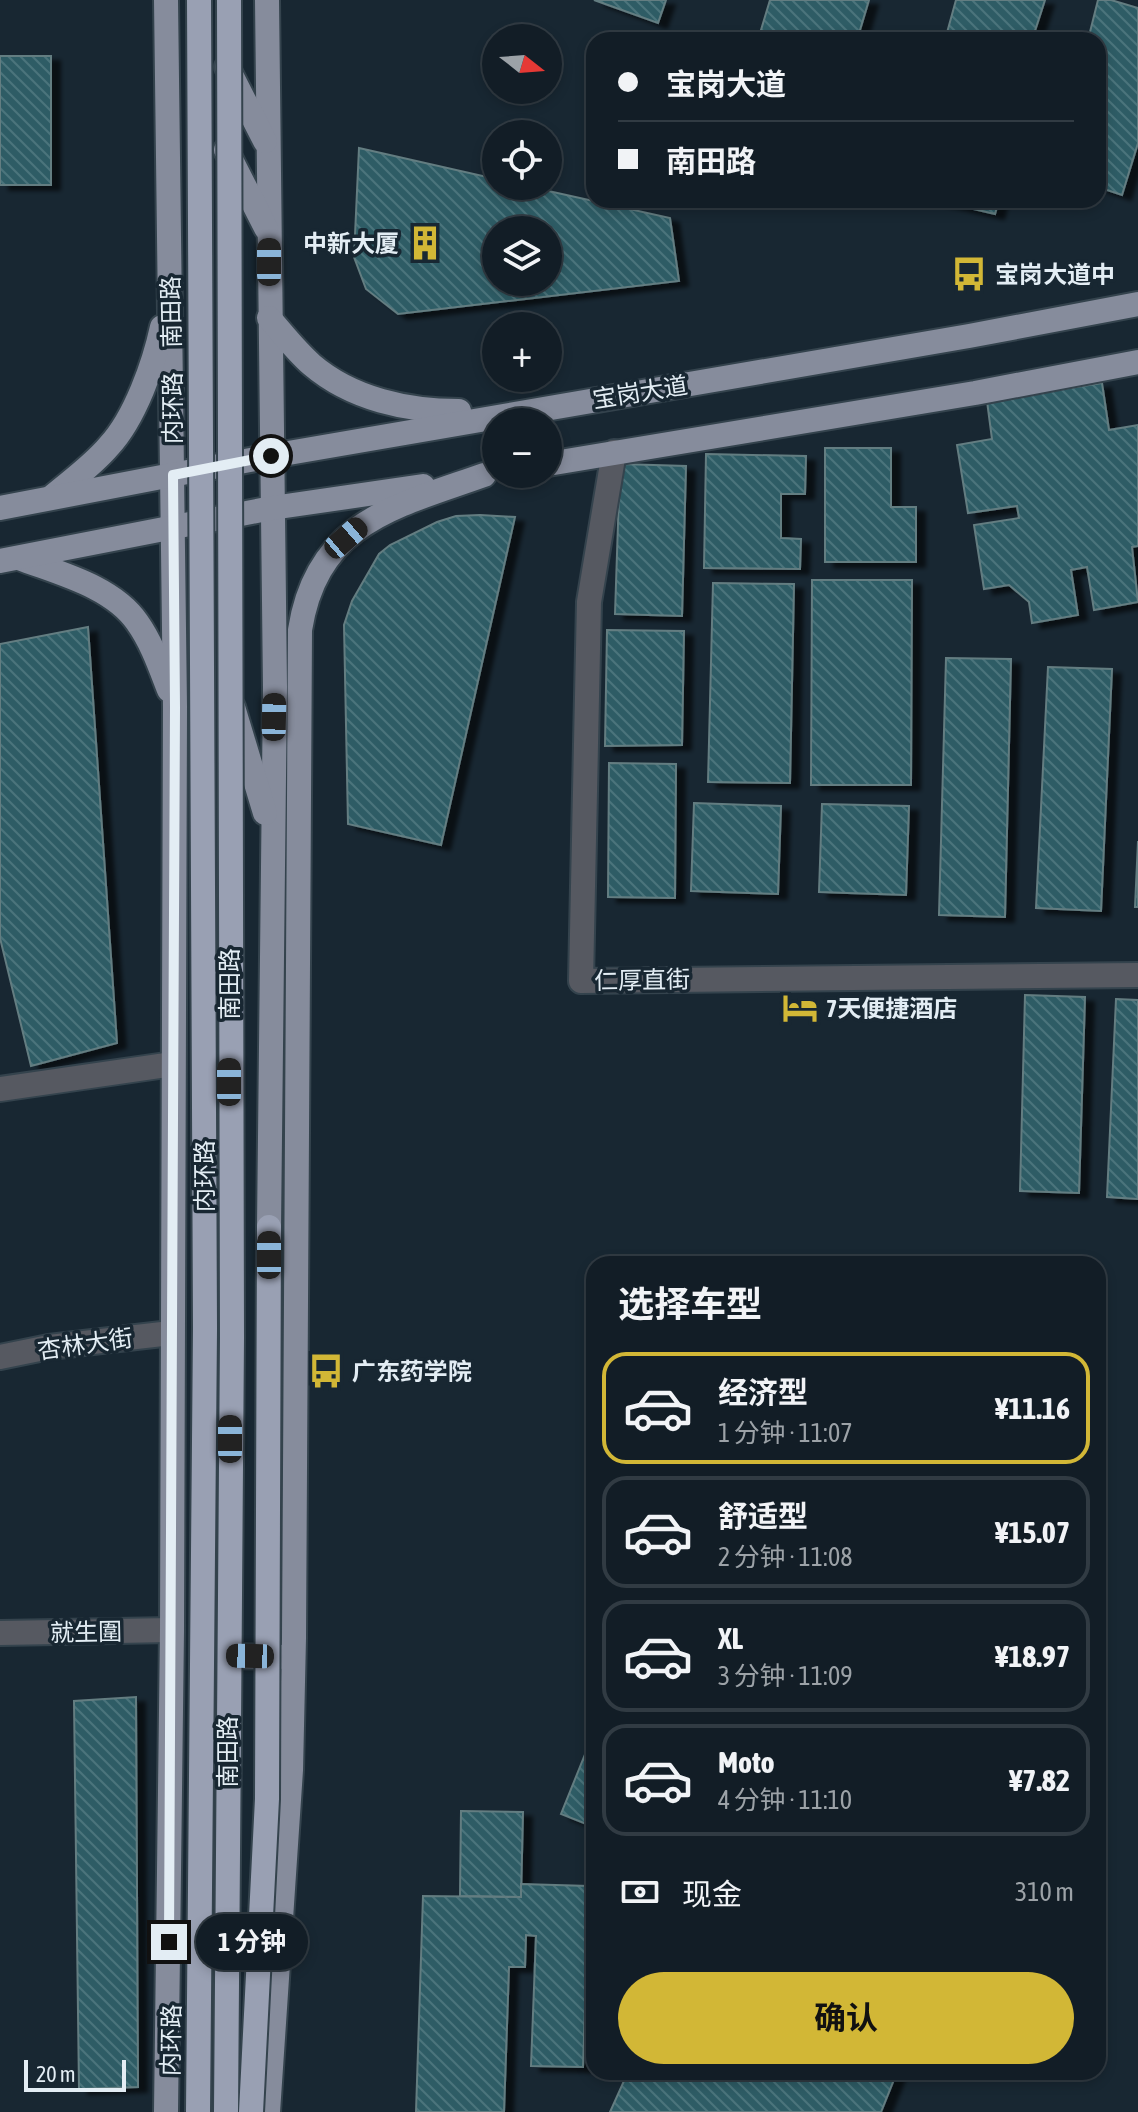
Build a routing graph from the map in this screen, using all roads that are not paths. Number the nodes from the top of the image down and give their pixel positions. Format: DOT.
graph roads {
  1 [pos="166,0"];
  2 [pos="199,0"];
  3 [pos="227,0"];
  4 [pos="267,0"];
  5 [pos="226,65"];
  6 [pos="268,147"];
  7 [pos="226,149"];
  8 [pos="269,233"];
  9 [pos="170,285"];
  10 [pos="1138,304"];
  11 [pos="269,318"];
  12 [pos="1138,362"];
  13 [pos="537,408"];
  14 [pos="482,412"];
  15 [pos="482,418"];
  16 [pos="614,452"];
  17 [pos="271,456"];
  18 [pos="562,461"];
  19 [pos="228,464"];
  20 [pos="173,475"];
  21 [pos="482,475"];
  22 [pos="482,477"];
  23 [pos="49,500"];
  24 [pos="0,508"];
  25 [pos="272,508"];
  26 [pos="228,517"];
  27 [pos="173,529"];
  28 [pos="8,559"];
  29 [pos="300,687"];
  30 [pos="229,690"];
  31 [pos="175,707"];
  32 [pos="272,839"];
  33 [pos="1138,975"];
  34 [pos="173,1064"];
  35 [pos="0,1089"];
  36 [pos="269,1227"];
  37 [pos="171,1333"];
  38 [pos="0,1357"];
  39 [pos="172,1630"];
  40 [pos="0,1633"];
  41 [pos="228,1656"];
  42 [pos="294,1657"];
  43 [pos="269,2072"];
  44 [pos="166,2112"];
  45 [pos="198,2112"];
  46 [pos="225,2112"];
  47 [pos="250,2112"];
  48 [pos="268,2112"];
  1 -- 9 [label="main road, 南田路"];
  2 -- 45 [label="highway, 内环路, bridge"];
  3 -- 5 [label="main road, 南田路"];
  3 -- 46 [label="highway, 内环路, bridge"];
  4 -- 6 [label="main road"];
  5 -- 6 [label="main road"];
  5 -- 7 [label="main road, 南田路"];
  6 -- 8 [label="main road"];
  7 -- 8 [label="main road"];
  7 -- 19 [label="main road, 南田路"];
  8 -- 11 [label="main road"];
  9 -- 20 [label="main road, 南田路"];
  9 -- 23 [label="main road"];
  10 -- 13 [label="main road, 宝岗大道"];
  11 -- 14 [label="main road"];
  11 -- 17 [label="main road"];
  12 -- 16 [label="main road"];
  15 -- 17 [label="main road, 宝岗大道"];
  16 -- 18 [label="main road"];
  16 -- 33 [label="street, 仁厚直街"];
  17 -- 19 [label="main road, 宝岗大道"];
  17 -- 25 [label="main road"];
  19 -- 20 [label="main road, 宝岗大道"];
  19 -- 26 [label="main road, 南田路"];
  20 -- 23 [label="main road, 宝岗大道"];
  20 -- 27 [label="main road, 南田路"];
  21 -- 25 [label="main road"];
  22 -- 29 [label="main road"];
  23 -- 24 [label="main road, 宝岗大道"];
  25 -- 26 [label="main road"];
  25 -- 32 [label="main road"];
  26 -- 27 [label="main road"];
  26 -- 30 [label="main road, 南田路"];
  27 -- 28 [label="main road"];
  27 -- 31 [label="main road, 南田路"];
  28 -- 31 [label="main road"];
  29 -- 32 [label="main road"];
  29 -- 42 [label="main road"];
  30 -- 32 [label="main road"];
  30 -- 41 [label="main road, 南田路"];
  31 -- 34 [label="main road, 南田路"];
  32 -- 36 [label="main road"];
  34 -- 35 [label="street"];
  34 -- 37 [label="main road, 南田路"];
  36 -- 47 [label="highway, bridge"];
  37 -- 38 [label="street, 杏林大街"];
  37 -- 39 [label="main road, 南田路"];
  39 -- 40 [label="street, 就生圍"];
  39 -- 44 [label="main road, 南田路"];
  41 -- 42 [label="main road"];
  41 -- 46 [label="main road, 南田路"];
  42 -- 43 [label="main road"];
  43 -- 47 [label="main road"];
  43 -- 48 [label="main road"];
}
